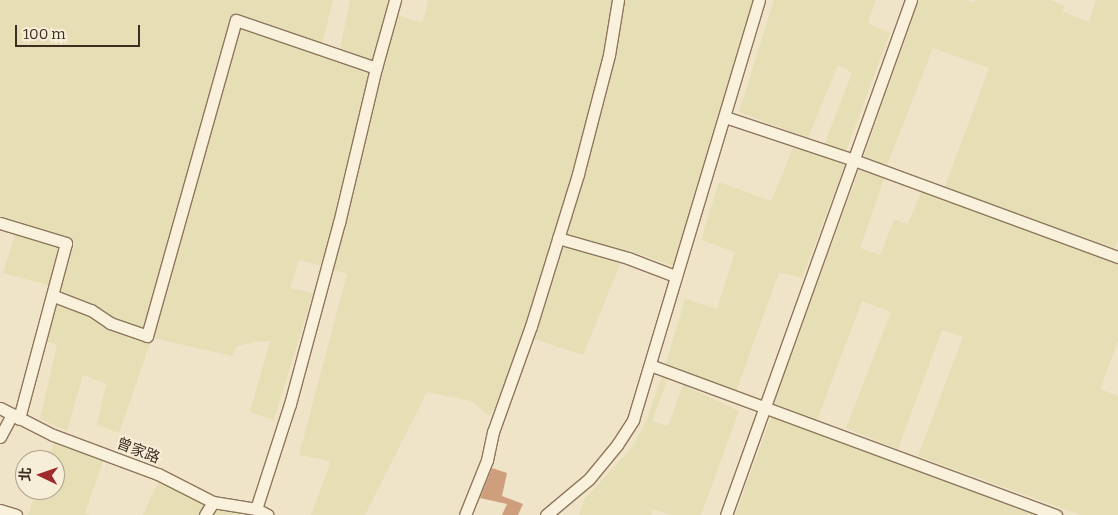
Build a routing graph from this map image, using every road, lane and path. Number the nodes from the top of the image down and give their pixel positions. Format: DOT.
graph roads {
  1 [pos="395,0"];
  2 [pos="618,0"];
  3 [pos="759,0"];
  4 [pos="911,0"];
  5 [pos="376,68"];
  6 [pos="725,117"];
  7 [pos="854,160"];
  8 [pos="0,223"];
  9 [pos="558,238"];
  10 [pos="1118,257"];
  11 [pos="675,276"];
  12 [pos="54,296"];
  13 [pos="650,364"];
  14 [pos="0,408"];
  15 [pos="765,408"];
  16 [pos="16,417"];
  17 [pos="0,437"];
  18 [pos="213,502"];
  19 [pos="256,509"];
  20 [pos="0,510"];
  21 [pos="16,515"];
  22 [pos="206,515"];
  23 [pos="268,515"];
  24 [pos="465,515"];
  25 [pos="546,515"];
  26 [pos="726,515"];
  27 [pos="1056,515"];
  1 -- 5 [label="street"];
  2 -- 9 [label="street"];
  3 -- 6 [label="street"];
  4 -- 7 [label="street"];
  5 -- 12 [label="street"];
  5 -- 19 [label="street"];
  6 -- 7 [label="street"];
  6 -- 11 [label="street"];
  7 -- 10 [label="street"];
  7 -- 15 [label="street"];
  8 -- 12 [label="street"];
  9 -- 11 [label="street"];
  9 -- 24 [label="street"];
  11 -- 13 [label="street"];
  12 -- 16 [label="street"];
  13 -- 15 [label="street"];
  13 -- 25 [label="street"];
  14 -- 16 [label="street, 曾家路"];
  15 -- 26 [label="street"];
  15 -- 27 [label="street"];
  16 -- 17 [label="street"];
  16 -- 18 [label="street, 曾家路"];
  18 -- 19 [label="street, 曾家路"];
  18 -- 22 [label="street"];
  19 -- 23 [label="street, 曾家路"];
  20 -- 21 [label="street"];
}
